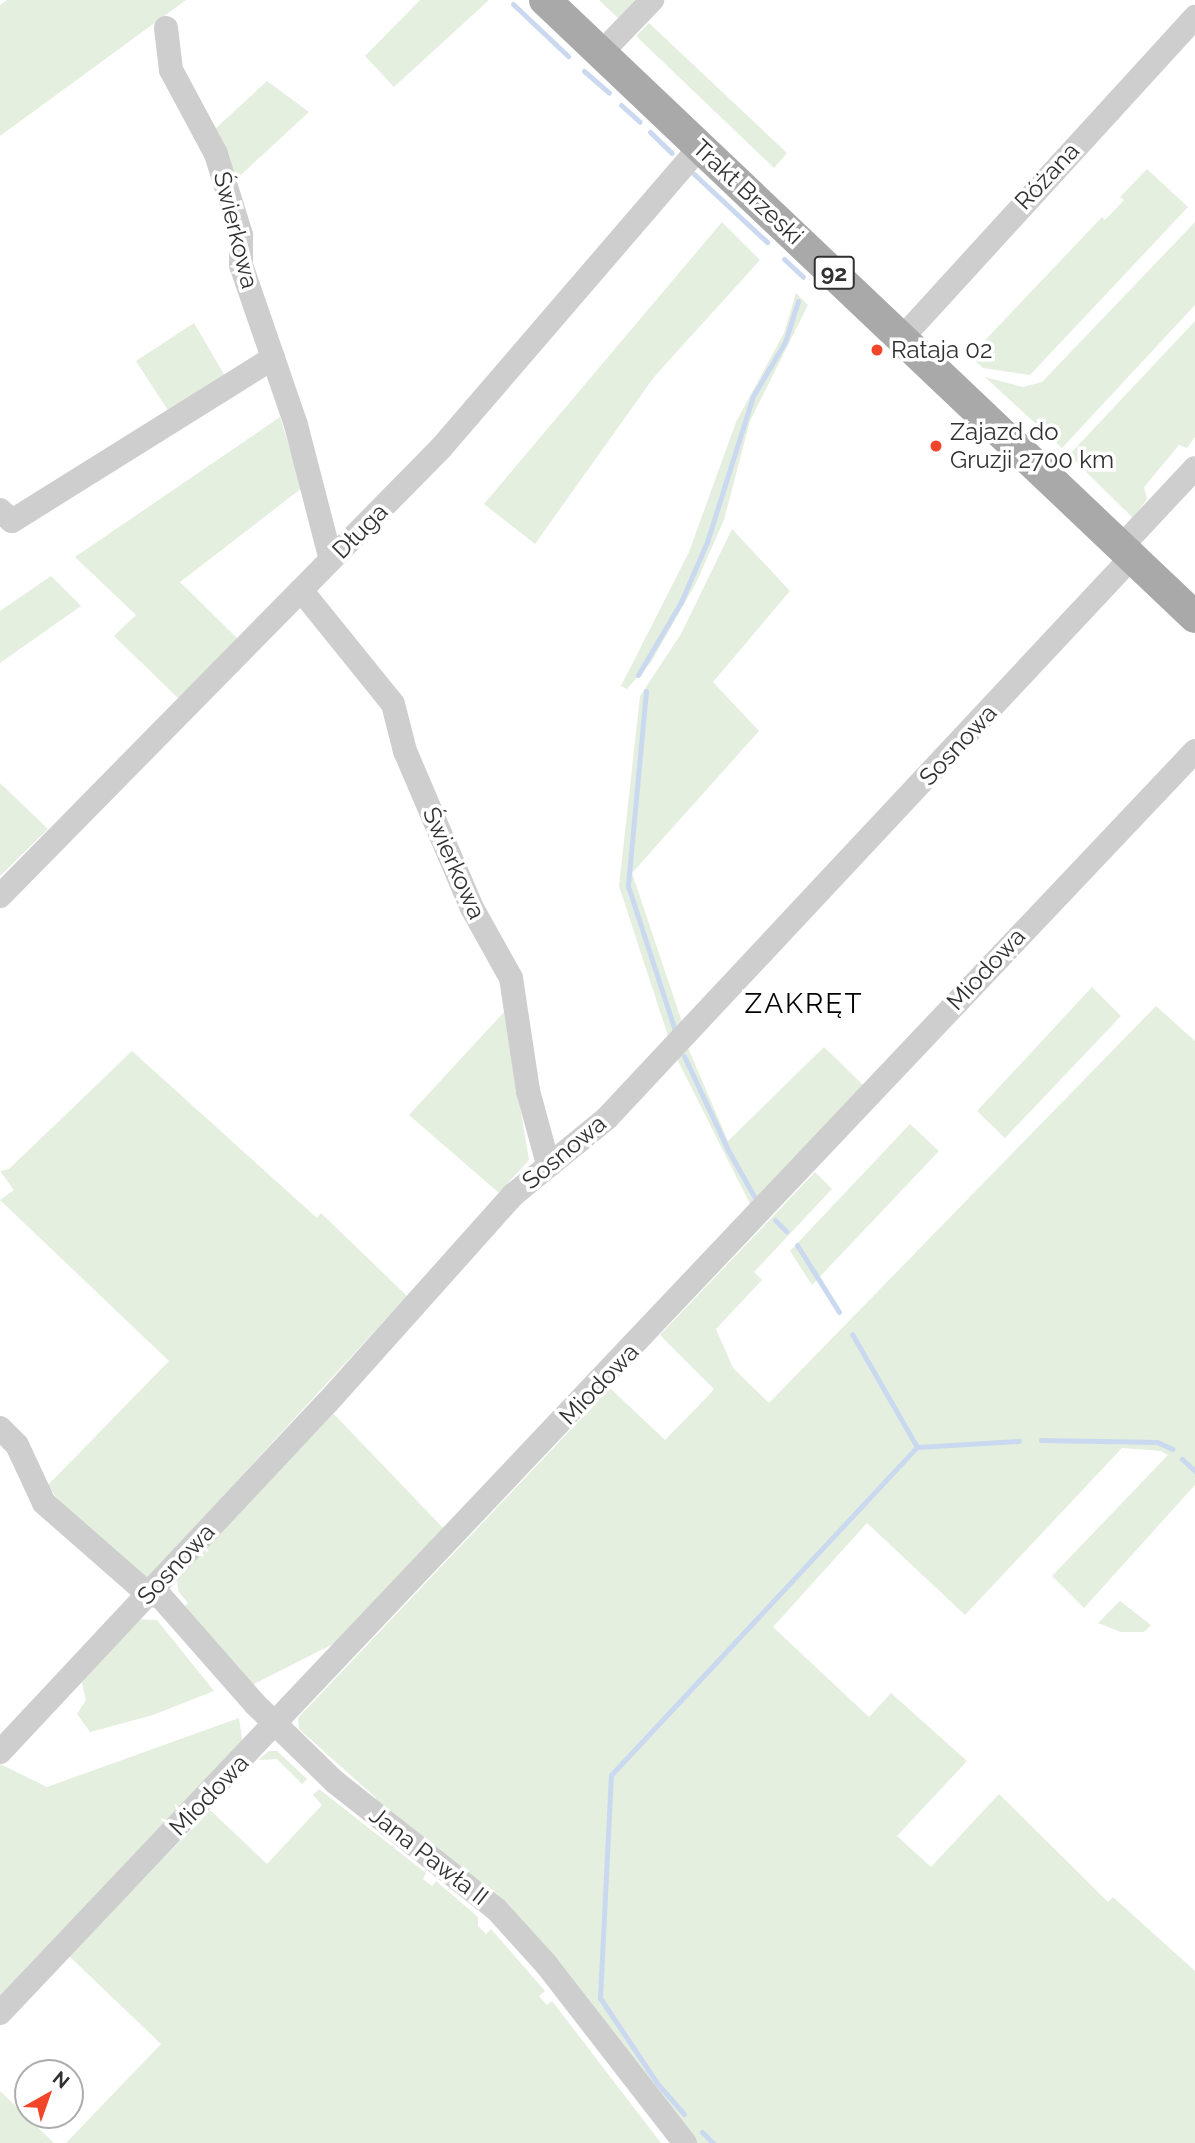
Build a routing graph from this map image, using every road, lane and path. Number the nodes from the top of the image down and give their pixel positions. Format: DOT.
graph roads {
  1 [pos="545,0"];
  2 [pos="652,0"];
  3 [pos="1195,17"];
  4 [pos="166,28"];
  5 [pos="601,53"];
  6 [pos="700,147"];
  7 [pos="902,338"];
  8 [pos="273,358"];
  9 [pos="1195,468"];
  10 [pos="6,516"];
  11 [pos="1126,552"];
  12 [pos="331,560"];
  13 [pos="301,590"];
  14 [pos="1195,617"];
  15 [pos="1195,751"];
  16 [pos="0,896"];
  17 [pos="548,1164"];
  18 [pos="0,1428"];
  19 [pos="148,1594"];
  20 [pos="276,1724"];
  21 [pos="4,1738"];
  22 [pos="0,2013"];
  23 [pos="685,2143"];
  1 -- 5 [label="main road, Trakt Brzeski / 92"];
  2 -- 5 [label="street"];
  3 -- 7 [label="street, Różana"];
  4 -- 8 [label="street, Świerkowa"];
  5 -- 6 [label="main road, Trakt Brzeski / 92"];
  6 -- 7 [label="main road, Trakt Brzeski / 92"];
  6 -- 12 [label="street, Długa"];
  7 -- 11 [label="main road, Trakt Brzeski / 92"];
  8 -- 10 [label="street"];
  8 -- 12 [label="street, Świerkowa"];
  9 -- 11 [label="street, Sosnowa"];
  11 -- 14 [label="main road, Trakt Brzeski / 92"];
  11 -- 17 [label="street, Sosnowa"];
  12 -- 13 [label="street, Długa"];
  13 -- 16 [label="street, Długa"];
  13 -- 17 [label="street, Świerkowa"];
  15 -- 20 [label="street, Miodowa"];
  17 -- 19 [label="street, Sosnowa"];
  18 -- 19 [label="street, Jana Pawła II"];
  19 -- 20 [label="street, Jana Pawła II"];
  19 -- 21 [label="street, Sosnowa"];
  20 -- 22 [label="street, Miodowa"];
  20 -- 23 [label="street, Jana Pawła II"];
}
